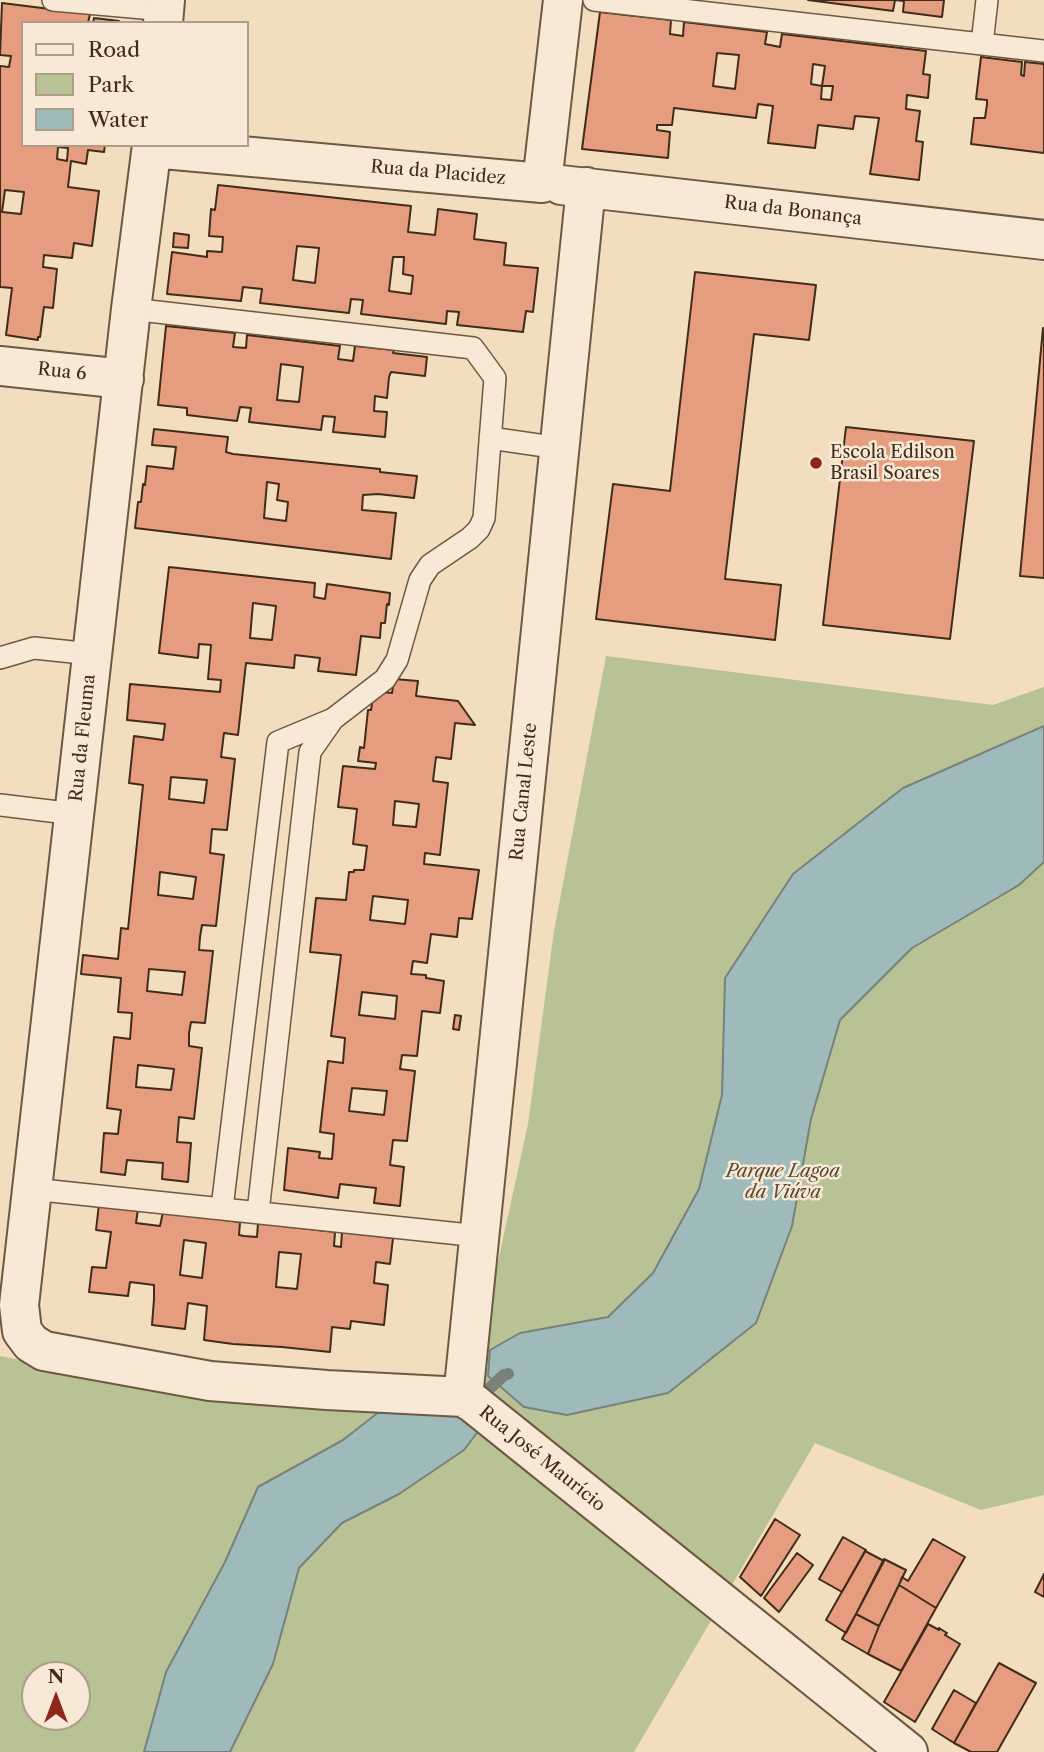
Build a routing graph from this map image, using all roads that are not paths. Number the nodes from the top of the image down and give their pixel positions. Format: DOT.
graph roads {
  1 [pos="53,0"];
  2 [pos="563,0"];
  3 [pos="594,0"];
  4 [pos="987,0"];
  5 [pos="164,11"];
  6 [pos="982,44"];
  7 [pos="1044,51"];
  8 [pos="152,147"];
  9 [pos="542,183"];
  10 [pos="586,187"];
  11 [pos="1044,240"];
  12 [pos="131,309"];
  13 [pos="0,366"];
  14 [pos="124,379"];
  15 [pos="490,438"];
  16 [pos="559,448"];
  17 [pos="92,654"];
  18 [pos="0,658"];
  19 [pos="333,719"];
  20 [pos="0,805"];
  21 [pos="75,814"];
  22 [pos="32,1189"];
  23 [pos="222,1208"];
  24 [pos="258,1212"];
  25 [pos="479,1236"];
  26 [pos="11,1329"];
  27 [pos="463,1397"];
  28 [pos="908,1752"];
  1 -- 5 [label="lane"];
  2 -- 9 [label="street"];
  3 -- 6 [label="lane"];
  4 -- 6 [label="lane"];
  6 -- 7 [label="lane"];
  8 -- 9 [label="street, Rua da Placidez"];
  8 -- 12 [label="street, Rua da Fleuma"];
  9 -- 10 [label="street, Rua da Bonança"];
  10 -- 11 [label="street, Rua da Bonança"];
  10 -- 16 [label="street, Rua Canal Leste"];
  12 -- 14 [label="street, Rua da Fleuma"];
  12 -- 15 [label="lane"];
  13 -- 14 [label="street, Rua 6"];
  14 -- 17 [label="street, Rua da Fleuma"];
  15 -- 16 [label="lane"];
  15 -- 19 [label="lane"];
  16 -- 25 [label="street, Rua Canal Leste"];
  17 -- 18 [label="lane"];
  17 -- 21 [label="street, Rua da Fleuma"];
  19 -- 23 [label="lane"];
  19 -- 24 [label="lane"];
  20 -- 21 [label="lane"];
  21 -- 22 [label="street, Rua da Fleuma"];
  22 -- 23 [label="lane"];
  22 -- 26 [label="street, Rua da Fleuma"];
  23 -- 24 [label="lane"];
  24 -- 25 [label="lane"];
  25 -- 27 [label="street, Rua Canal Leste"];
  26 -- 27 [label="street, Rua José Maurício"];
  27 -- 28 [label="street, Rua José Maurício"];
}
